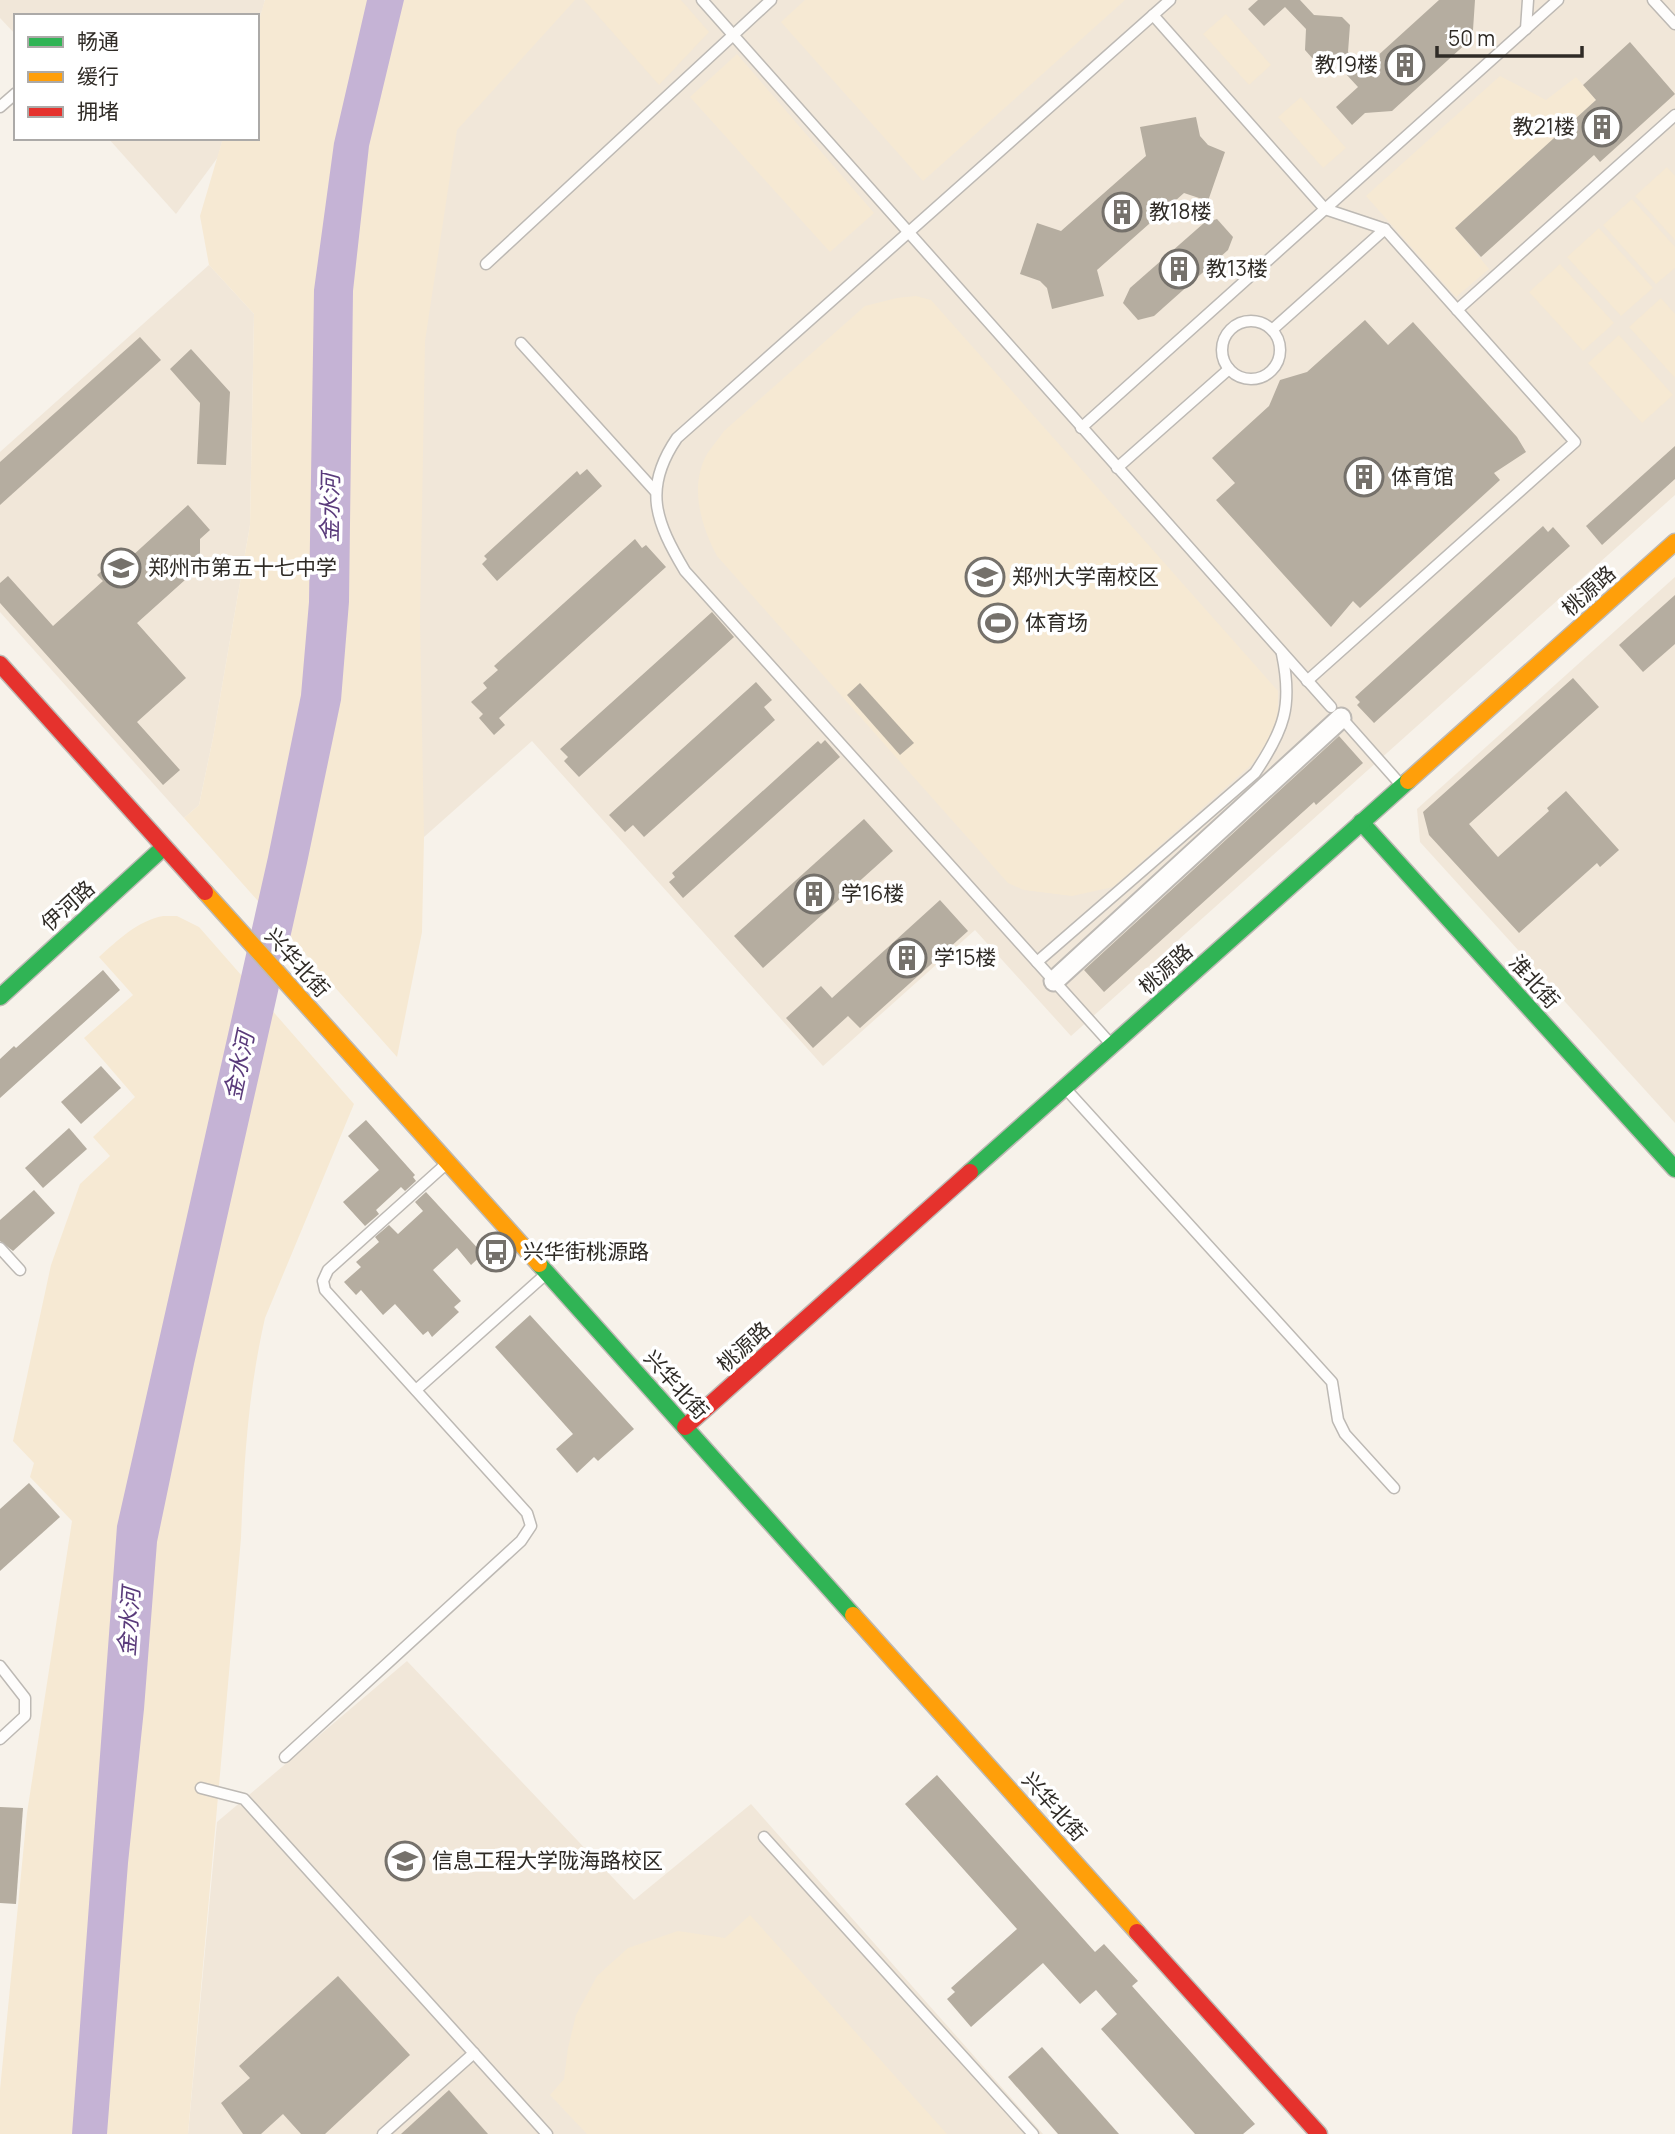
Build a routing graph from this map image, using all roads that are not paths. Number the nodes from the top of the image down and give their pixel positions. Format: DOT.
graph roads {
  1 [pos="702,0"];
  2 [pos="771,0"];
  3 [pos="1170,0"];
  4 [pos="1528,0"];
  5 [pos="1558,0"];
  6 [pos="1653,0"];
  7 [pos="1153,15"];
  8 [pos="1675,24"];
  9 [pos="1526,29"];
  10 [pos="733,34"];
  11 [pos="14,95"];
  12 [pos="0,107"];
  13 [pos="1675,115"];
  14 [pos="1325,209"];
  15 [pos="1385,229"];
  16 [pos="908,233"];
  17 [pos="486,264"];
  18 [pos="1457,310"];
  19 [pos="1272,330"];
  20 [pos="521,343"];
  21 [pos="1229,369"];
  22 [pos="1081,428"];
  23 [pos="1117,468"];
  24 [pos="655,491"];
  25 [pos="1675,542"];
  26 [pos="1281,652"];
  27 [pos="0,664"];
  28 [pos="1307,681"];
  29 [pos="1337,713"];
  30 [pos="1402,786"];
  31 [pos="1362,822"];
  32 [pos="164,846"];
  33 [pos="1037,962"];
  34 [pos="1054,981"];
  35 [pos="0,997"];
  36 [pos="1112,1045"];
  37 [pos="1065,1087"];
  38 [pos="448,1162"];
  39 [pos="1675,1170"];
  40 [pos="0,1248"];
  41 [pos="20,1270"];
  42 [pos="547,1273"];
  43 [pos="416,1390"];
  44 [pos="685,1427"];
  45 [pos="1394,1488"];
  46 [pos="2,1674"];
  47 [pos="0,1740"];
  48 [pos="285,1757"];
  49 [pos="201,1788"];
  50 [pos="764,1837"];
  51 [pos="474,2053"];
  52 [pos="383,2134"];
  53 [pos="547,2134"];
  54 [pos="1033,2134"];
  55 [pos="1320,2134"];
  1 -- 10 [label="lane"];
  2 -- 10 [label="lane"];
  3 -- 7 [label="lane"];
  4 -- 9 [label="lane"];
  5 -- 9 [label="lane"];
  6 -- 8 [label="lane"];
  7 -- 14 [label="lane"];
  7 -- 16 [label="lane"];
  9 -- 14 [label="lane"];
  10 -- 16 [label="lane"];
  10 -- 17 [label="lane"];
  11 -- 12 [label="lane"];
  13 -- 18 [label="lane"];
  14 -- 15 [label="lane"];
  14 -- 22 [label="lane"];
  15 -- 18 [label="lane"];
  15 -- 19 [label="lane"];
  16 -- 22 [label="lane"];
  16 -- 24 [label="lane"];
  18 -- 28 [label="lane"];
  19 -- 21 [label="lane"];
  19 -- 21 [label="lane"];
  20 -- 24 [label="lane"];
  21 -- 23 [label="lane"];
  22 -- 23 [label="lane"];
  23 -- 26 [label="lane"];
  24 -- 33 [label="lane"];
  25 -- 30 [label="street, 桃源路"];
  26 -- 28 [label="lane"];
  26 -- 33 [label="lane"];
  27 -- 32 [label="street, 兴华北街"];
  28 -- 29 [label="lane"];
  29 -- 30 [label="lane"];
  29 -- 34 [label="street"];
  30 -- 31 [label="street, 桃源路"];
  31 -- 36 [label="street, 桃源路"];
  31 -- 39 [label="street, 淮北街"];
  32 -- 35 [label="street, 伊河路"];
  32 -- 38 [label="street, 兴华北街"];
  33 -- 34 [label="lane"];
  34 -- 36 [label="lane"];
  36 -- 37 [label="street, 桃源路"];
  37 -- 44 [label="street, 桃源路"];
  37 -- 45 [label="lane"];
  38 -- 42 [label="street, 兴华北街"];
  38 -- 43 [label="lane"];
  40 -- 41 [label="lane"];
  42 -- 43 [label="lane"];
  42 -- 44 [label="street, 兴华北街"];
  43 -- 48 [label="lane"];
  44 -- 55 [label="street, 兴华北街"];
  46 -- 47 [label="lane"];
  49 -- 51 [label="lane"];
  50 -- 54 [label="lane"];
  51 -- 52 [label="lane"];
  51 -- 53 [label="lane"];
}
